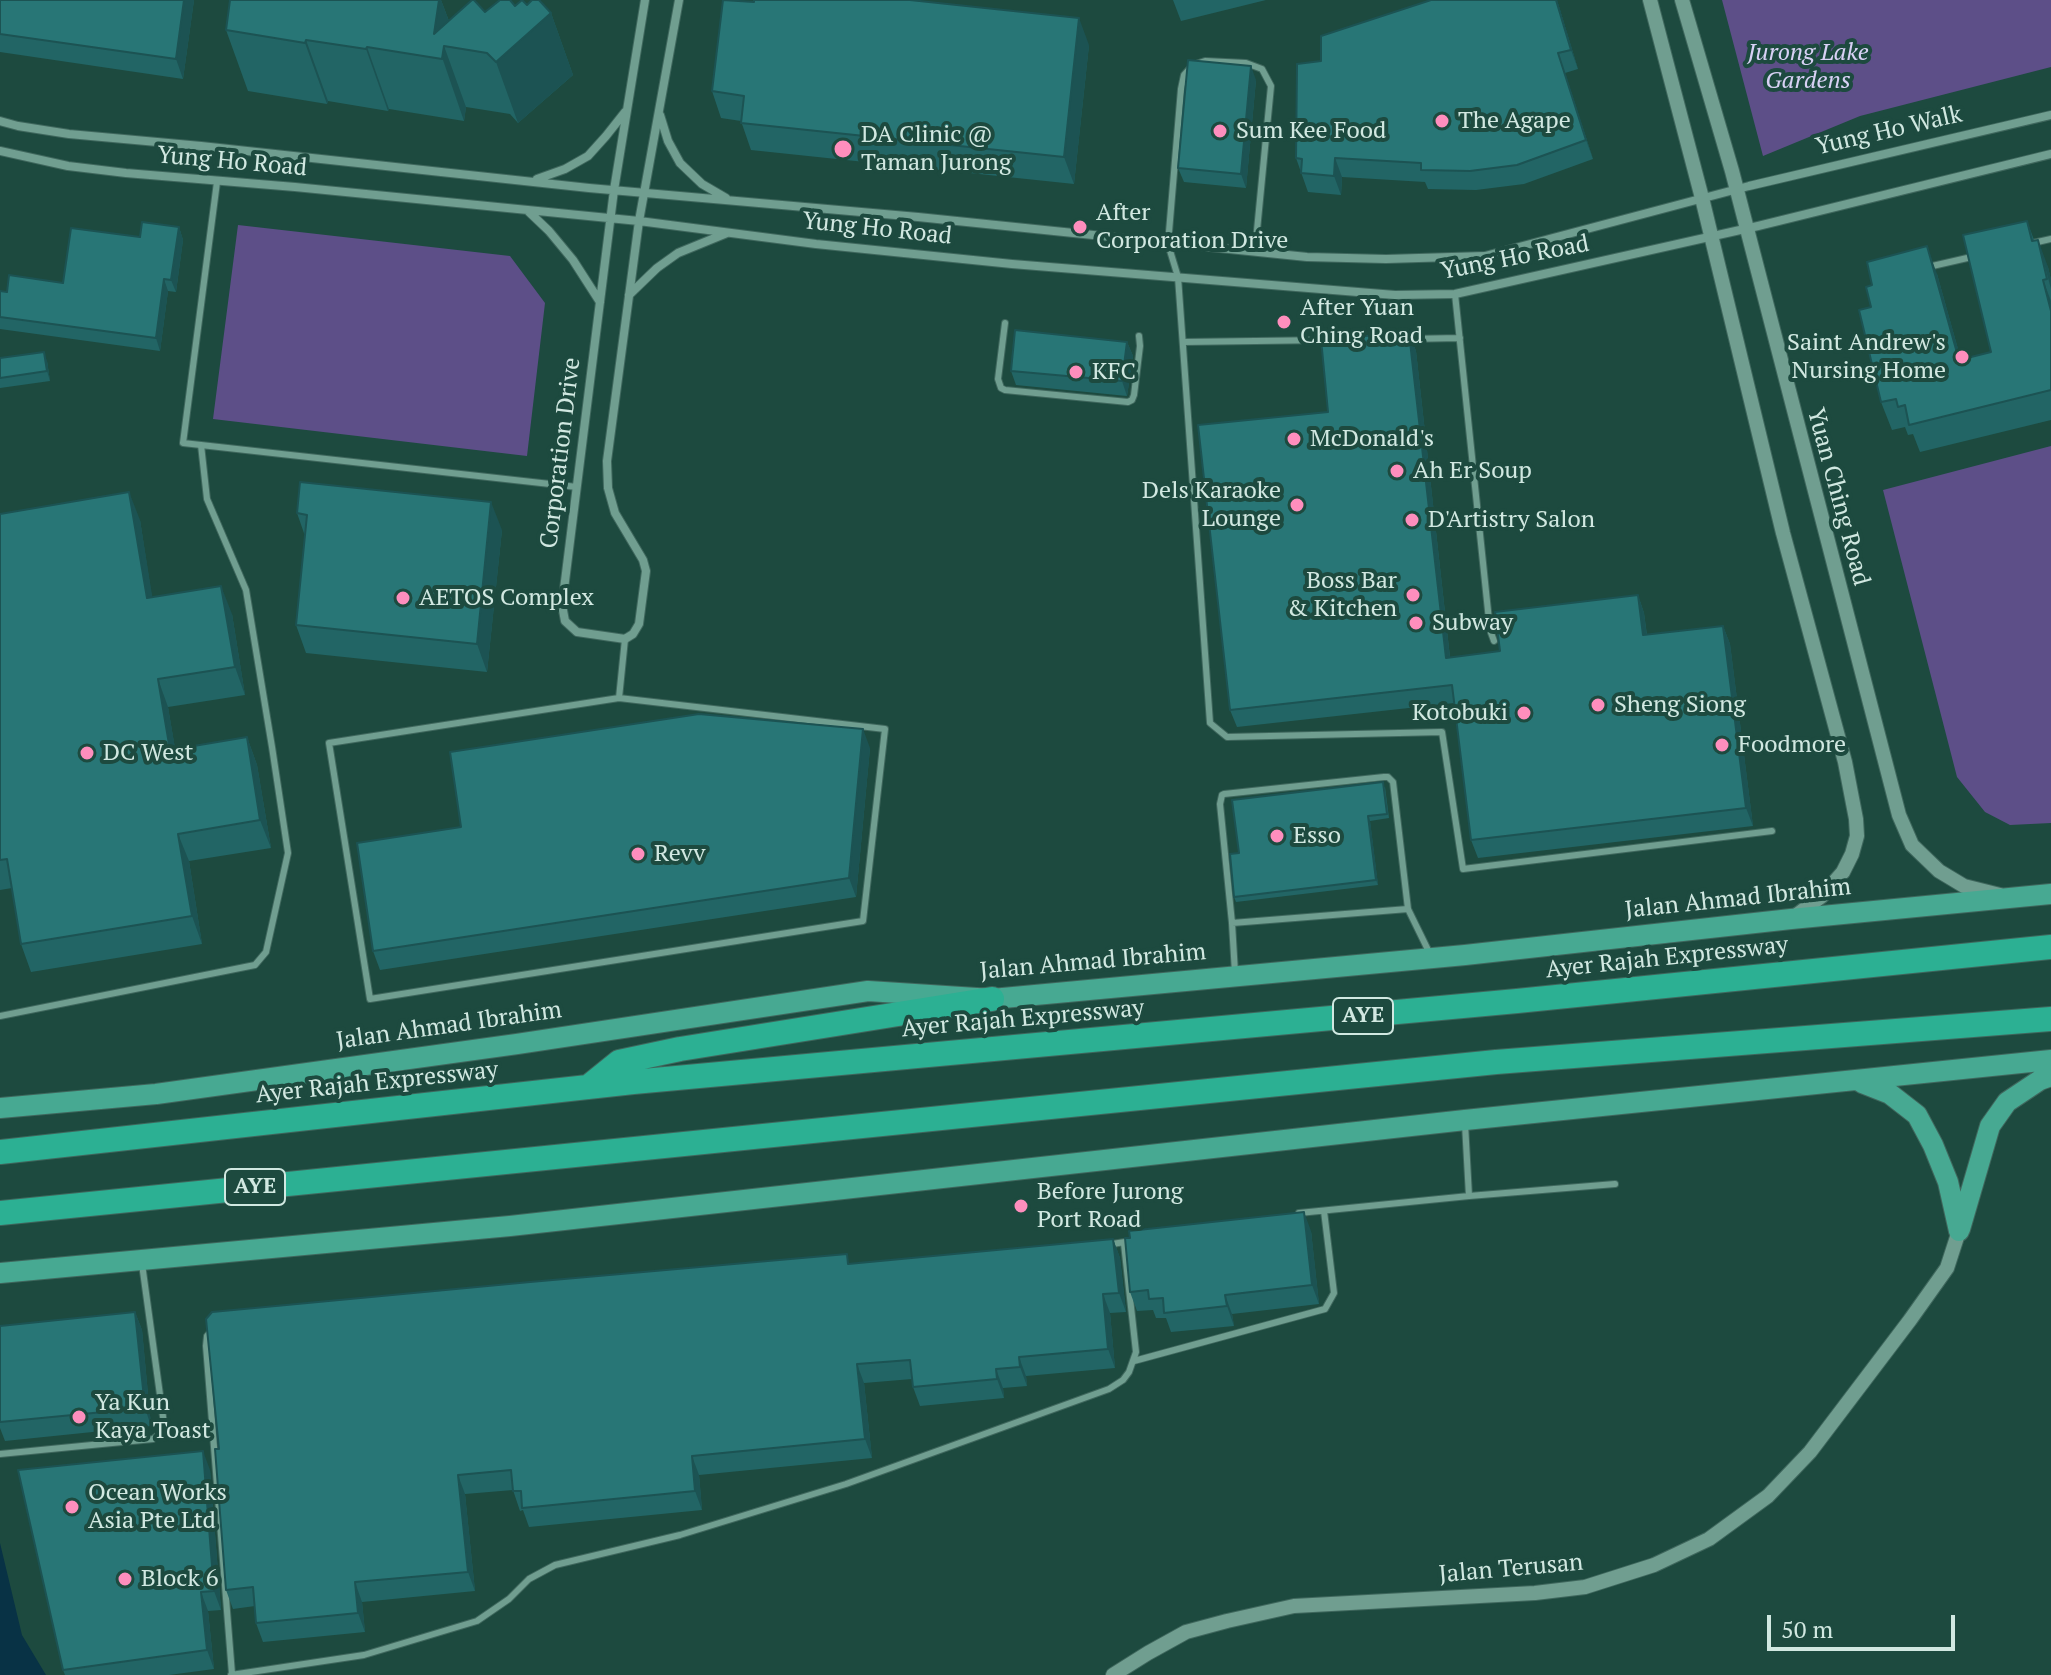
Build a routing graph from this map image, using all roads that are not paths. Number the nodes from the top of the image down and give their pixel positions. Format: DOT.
graph roads {
  1 [pos="645,0"];
  2 [pos="679,0"];
  3 [pos="1650,0"];
  4 [pos="1682,0"];
  5 [pos="628,108"];
  6 [pos="659,110"];
  7 [pos="2051,115"];
  8 [pos="0,121"];
  9 [pos="0,151"];
  10 [pos="2051,154"];
  11 [pos="532,181"];
  12 [pos="217,182"];
  13 [pos="1736,189"];
  14 [pos="614,190"];
  15 [pos="644,192"];
  16 [pos="1702,198"];
  17 [pos="729,200"];
  18 [pos="528,210"];
  19 [pos="611,219"];
  20 [pos="639,221"];
  21 [pos="1746,229"];
  22 [pos="728,232"];
  23 [pos="1711,237"];
  24 [pos="2051,239"];
  25 [pos="1168,244"];
  26 [pos="2021,245"];
  27 [pos="1255,251"];
  28 [pos="1991,252"];
  29 [pos="1916,269"];
  30 [pos="1178,277"];
  31 [pos="1455,294"];
  32 [pos="629,295"];
  33 [pos="600,302"];
  34 [pos="1005,323"];
  35 [pos="1139,336"];
  36 [pos="1460,338"];
  37 [pos="1398,339"];
  38 [pos="1337,340"];
  39 [pos="1183,342"];
  40 [pos="201,445"];
  41 [pos="577,487"];
  42 [pos="625,639"];
  43 [pos="1494,641"];
  44 [pos="619,698"];
  45 [pos="1772,831"];
  46 [pos="2051,894"];
  47 [pos="2012,898"];
  48 [pos="1408,909"];
  49 [pos="1791,919"];
  50 [pos="1232,923"];
  51 [pos="2051,947"];
  52 [pos="1432,958"];
  53 [pos="1235,976"];
  54 [pos="992,999"];
  55 [pos="0,1016"];
  56 [pos="2051,1019"];
  57 [pos="2051,1060"];
  58 [pos="2051,1076"];
  59 [pos="1857,1081"];
  60 [pos="588,1087"];
  61 [pos="0,1108"];
  62 [pos="1465,1120"];
  63 [pos="0,1152"];
  64 [pos="1615,1184"];
  65 [pos="1469,1196"];
  66 [pos="1324,1211"];
  67 [pos="0,1213"];
  68 [pos="1294,1214"];
  69 [pos="1959,1231"];
  70 [pos="1136,1239"];
  71 [pos="1124,1244"];
  72 [pos="1093,1246"];
  73 [pos="142,1260"];
  74 [pos="0,1273"];
  75 [pos="150,1323"];
  76 [pos="218,1324"];
  77 [pos="135,1325"];
  78 [pos="1134,1361"];
  79 [pos="0,1454"];
  80 [pos="276,1667"];
  81 [pos="231,1675"];
  82 [pos="280,1675"];
  83 [pos="1113,1675"];
  1 -- 5 [label="street, Corporation Drive"];
  2 -- 6 [label="street, Corporation Drive"];
  3 -- 16 [label="street"];
  4 -- 13 [label="street, Yuan Ching Road"];
  5 -- 11 [label="street"];
  5 -- 14 [label="street, Corporation Drive"];
  6 -- 15 [label="street, Corporation Drive"];
  6 -- 17 [label="street"];
  7 -- 13 [label="street, Yung Ho Walk"];
  8 -- 11 [label="street, Yung Ho Road"];
  9 -- 12 [label="street, Yung Ho Road"];
  10 -- 21 [label="street"];
  11 -- 14 [label="street, Yung Ho Road"];
  12 -- 18 [label="street, Yung Ho Road"];
  12 -- 40 [label="lane"];
  13 -- 16 [label="street, Yung Ho Road"];
  13 -- 21 [label="street, Yuan Ching Road"];
  14 -- 15 [label="street, Yung Ho Road"];
  14 -- 19 [label="street, Corporation Drive"];
  15 -- 17 [label="street, Yung Ho Road"];
  15 -- 20 [label="street, Corporation Drive"];
  16 -- 23 [label="street"];
  16 -- 27 [label="street, Yung Ho Road"];
  17 -- 25 [label="street, Yung Ho Road"];
  18 -- 19 [label="street, Yung Ho Road"];
  18 -- 33 [label="street"];
  19 -- 20 [label="street, Yung Ho Road"];
  19 -- 33 [label="street, Corporation Drive"];
  20 -- 22 [label="street, Yung Ho Road"];
  20 -- 32 [label="street, Corporation Drive"];
  21 -- 23 [label="street, Yung Ho Road"];
  21 -- 47 [label="street, Yuan Ching Road"];
  22 -- 30 [label="street, Yung Ho Road"];
  22 -- 32 [label="street"];
  23 -- 31 [label="street, Yung Ho Road"];
  23 -- 49 [label="street"];
  24 -- 26 [label="lane"];
  25 -- 27 [label="street, Yung Ho Road"];
  25 -- 27 [label="lane"];
  25 -- 30 [label="lane"];
  28 -- 29 [label="lane"];
  30 -- 31 [label="street, Yung Ho Road"];
  30 -- 39 [label="lane"];
  31 -- 36 [label="lane"];
  32 -- 42 [label="street, Corporation Drive"];
  33 -- 41 [label="street, Corporation Drive"];
  34 -- 35 [label="lane"];
  36 -- 37 [label="lane"];
  36 -- 43 [label="lane"];
  38 -- 39 [label="lane"];
  39 -- 45 [label="lane"];
  40 -- 41 [label="lane"];
  40 -- 55 [label="lane"];
  41 -- 42 [label="street, Corporation Drive"];
  42 -- 44 [label="lane"];
  44 -- 44 [label="lane"];
  46 -- 47 [label="main road, Jalan Ahmad Ibrahim"];
  47 -- 49 [label="main road, Jalan Ahmad Ibrahim"];
  48 -- 50 [label="lane"];
  48 -- 50 [label="lane"];
  48 -- 52 [label="lane"];
  49 -- 52 [label="main road, Jalan Ahmad Ibrahim"];
  50 -- 53 [label="lane"];
  51 -- 60 [label="highway, Ayer Rajah Expressway / AYE"];
  52 -- 53 [label="main road, Jalan Ahmad Ibrahim"];
  53 -- 54 [label="main road, Jalan Ahmad Ibrahim"];
  54 -- 60 [label="highway"];
  54 -- 61 [label="main road, Jalan Ahmad Ibrahim"];
  56 -- 67 [label="highway, AYE"];
  57 -- 59 [label="main road"];
  58 -- 69 [label="main road"];
  59 -- 62 [label="main road"];
  59 -- 69 [label="main road"];
  60 -- 63 [label="highway, Ayer Rajah Expressway / AYE"];
  62 -- 65 [label="lane"];
  62 -- 73 [label="main road"];
  64 -- 65 [label="lane"];
  65 -- 66 [label="lane"];
  66 -- 68 [label="lane"];
  66 -- 78 [label="lane"];
  69 -- 83 [label="street, Jalan Terusan"];
  70 -- 71 [label="lane"];
  71 -- 72 [label="lane"];
  71 -- 78 [label="lane"];
  73 -- 74 [label="main road"];
  73 -- 75 [label="lane"];
  75 -- 77 [label="lane"];
  75 -- 79 [label="lane"];
  76 -- 81 [label="lane"];
  78 -- 80 [label="lane"];
  80 -- 81 [label="lane"];
  80 -- 82 [label="lane"];
}
